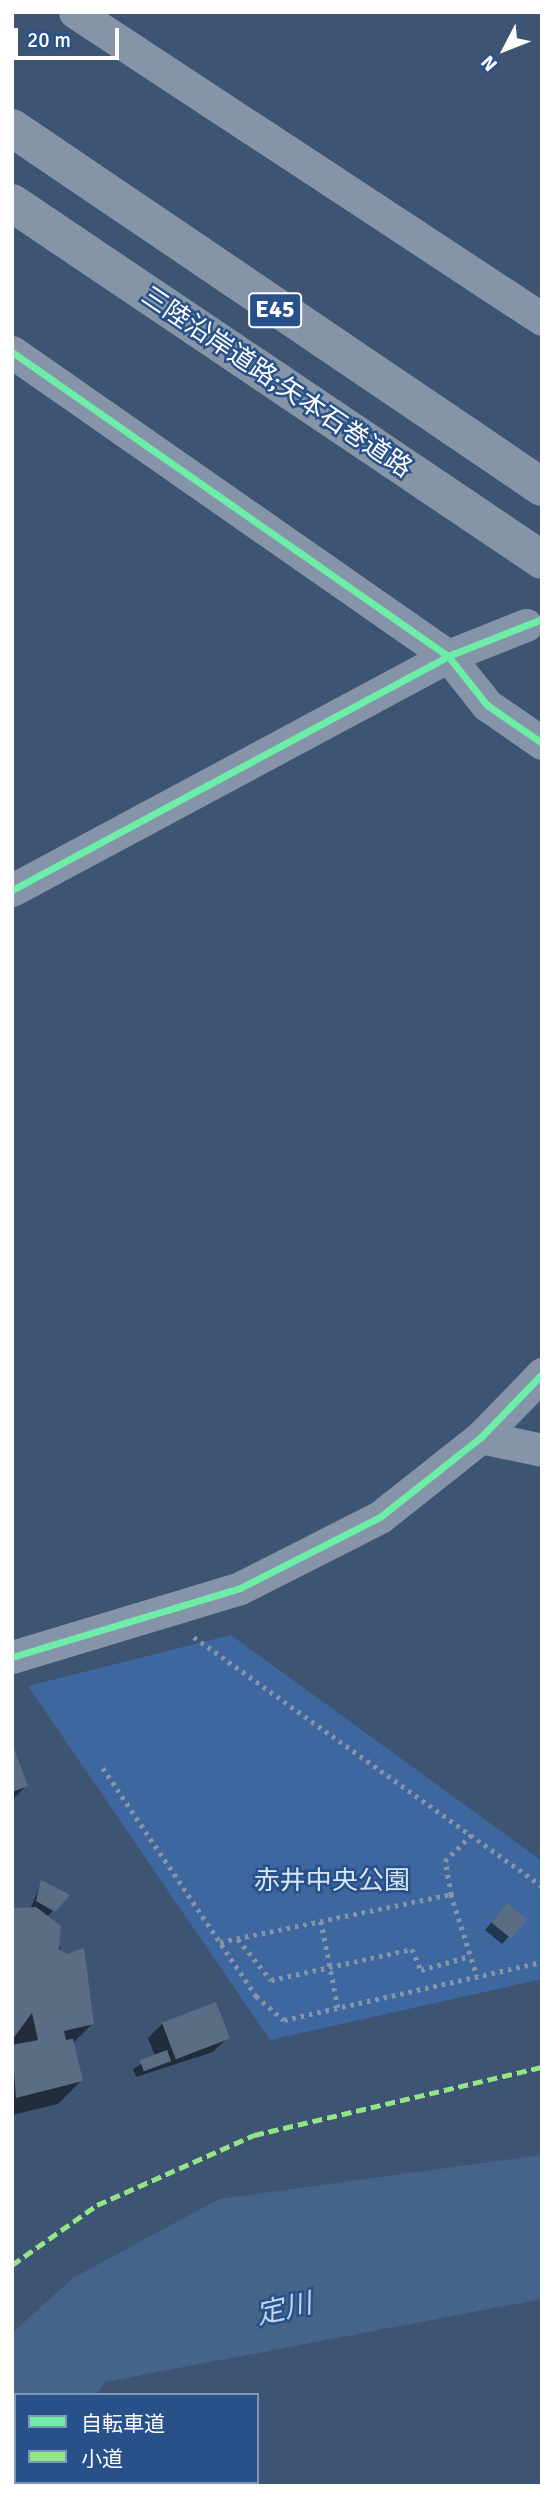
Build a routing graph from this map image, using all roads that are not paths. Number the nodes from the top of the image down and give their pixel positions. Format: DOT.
graph roads {
  1 [pos="75,12"];
  2 [pos="12,128"];
  3 [pos="12,203"];
  4 [pos="542,319"];
  5 [pos="12,352"];
  6 [pos="542,487"];
  7 [pos="542,561"];
  8 [pos="526,625"];
  9 [pos="449,656"];
  10 [pos="542,743"];
  11 [pos="12,890"];
  12 [pos="542,1374"];
  13 [pos="481,1437"];
  14 [pos="542,1451"];
  15 [pos="12,1657"];
  1 -- 4 [label="street"];
  2 -- 6 [label="highway, E45"];
  3 -- 7 [label="highway, 三陸沿岸道路;矢本石巻道路 / E45"];
  5 -- 9 [label="street"];
  8 -- 9 [label="street"];
  9 -- 10 [label="street"];
  9 -- 11 [label="street"];
  12 -- 13 [label="street"];
  13 -- 14 [label="street"];
  13 -- 15 [label="street"];
}
